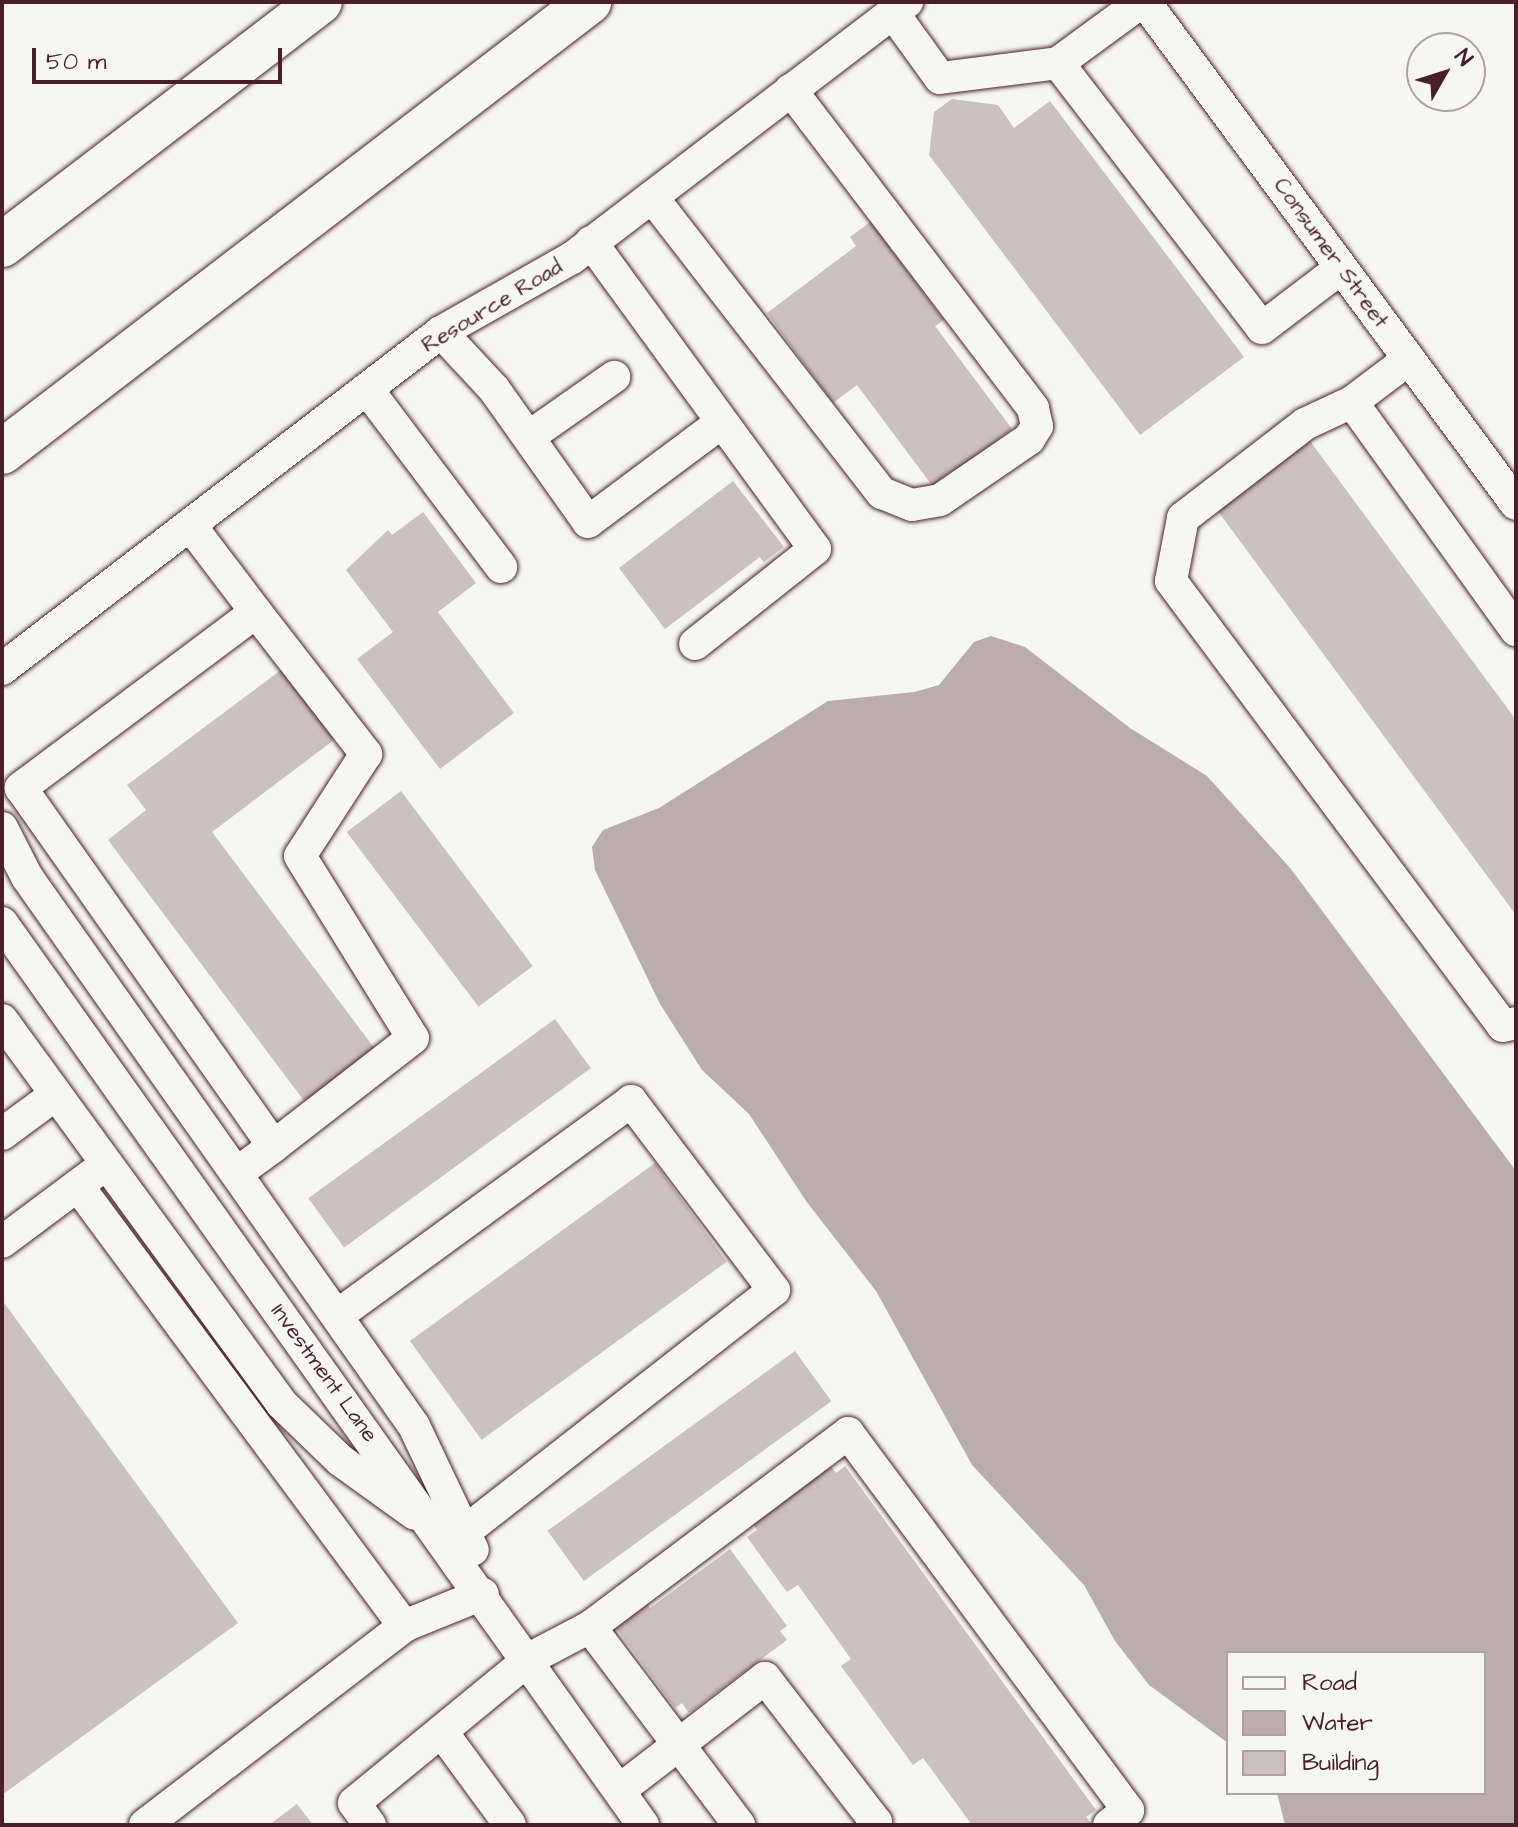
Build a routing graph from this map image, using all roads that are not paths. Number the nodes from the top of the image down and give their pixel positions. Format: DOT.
graph roads {
  1 [pos="320,2"];
  2 [pos="589,2"];
  3 [pos="1143,2"];
  4 [pos="900,8"];
  5 [pos="1058,63"];
  6 [pos="791,90"];
  7 [pos="652,197"];
  8 [pos="591,242"];
  9 [pos="2,245"];
  10 [pos="1341,268"];
  11 [pos="441,332"];
  12 [pos="1409,359"];
  13 [pos="614,377"];
  14 [pos="367,389"];
  15 [pos="1352,402"];
  16 [pos="722,422"];
  17 [pos="530,436"];
  18 [pos="2,452"];
  19 [pos="1516,504"];
  20 [pos="190,525"];
  21 [pos="501,567"];
  22 [pos="256,612"];
  23 [pos="1516,630"];
  24 [pos="695,644"];
  25 [pos="2,669"];
  26 [pos="2,828"];
  27 [pos="2,923"];
  28 [pos="2,1020"];
  29 [pos="1516,1023"];
  30 [pos="55,1095"];
  31 [pos="2,1134"];
  32 [pos="274,1146"];
  33 [pos="105,1165"];
  34 [pos="237,1173"];
  35 [pos="78,1186"];
  36 [pos="2,1242"];
  37 [pos="338,1315"];
  38 [pos="451,1531"];
  39 [pos="483,1594"];
  40 [pos="404,1626"];
  41 [pos="505,1626"];
  42 [pos="590,1627"];
  43 [pos="529,1659"];
  44 [pos="442,1732"];
  45 [pos="679,1745"];
  46 [pos="621,1789"];
  47 [pos="145,1825"];
  48 [pos="370,1825"];
  49 [pos="510,1825"];
  50 [pos="643,1825"];
  51 [pos="739,1825"];
  52 [pos="872,1825"];
  53 [pos="1109,1825"];
  1 -- 9 [label="highway"];
  2 -- 18 [label="highway"];
  3 -- 5 [label="street"];
  3 -- 10 [label="street, Consumer Street"];
  4 -- 5 [label="street"];
  4 -- 6 [label="street, Resource Road"];
  5 -- 10 [label="street"];
  6 -- 7 [label="street, Resource Road"];
  6 -- 7 [label="street"];
  7 -- 8 [label="street, Resource Road"];
  8 -- 11 [label="street, Resource Road"];
  8 -- 16 [label="street"];
  10 -- 12 [label="street, Consumer Street"];
  11 -- 14 [label="street, Resource Road"];
  11 -- 17 [label="street"];
  12 -- 15 [label="street"];
  12 -- 19 [label="street, Consumer Street"];
  13 -- 17 [label="street"];
  14 -- 20 [label="street, Resource Road"];
  14 -- 21 [label="street"];
  15 -- 23 [label="street"];
  15 -- 29 [label="street"];
  16 -- 17 [label="street"];
  16 -- 24 [label="street"];
  20 -- 22 [label="street"];
  20 -- 25 [label="street, Resource Road"];
  22 -- 32 [label="street"];
  22 -- 32 [label="street"];
  26 -- 34 [label="street"];
  27 -- 38 [label="street, Investment Lane"];
  28 -- 30 [label="street"];
  30 -- 31 [label="street"];
  30 -- 33 [label="street"];
  32 -- 34 [label="street"];
  33 -- 35 [label="street"];
  33 -- 38 [label="street"];
  34 -- 37 [label="street"];
  35 -- 36 [label="street"];
  35 -- 40 [label="street"];
  37 -- 38 [label="street"];
  37 -- 38 [label="street"];
  38 -- 39 [label="street, Investment Lane"];
  38 -- 41 [label="street"];
  39 -- 40 [label="street"];
  39 -- 41 [label="street, Investment Lane"];
  40 -- 47 [label="street"];
  41 -- 43 [label="street, Investment Lane"];
  42 -- 43 [label="street"];
  42 -- 45 [label="street"];
  42 -- 53 [label="street"];
  43 -- 44 [label="street"];
  43 -- 46 [label="street, Investment Lane"];
  44 -- 48 [label="street"];
  44 -- 49 [label="street"];
  45 -- 46 [label="street"];
  45 -- 51 [label="street"];
  45 -- 52 [label="street"];
  46 -- 50 [label="street, Investment Lane"];
}
